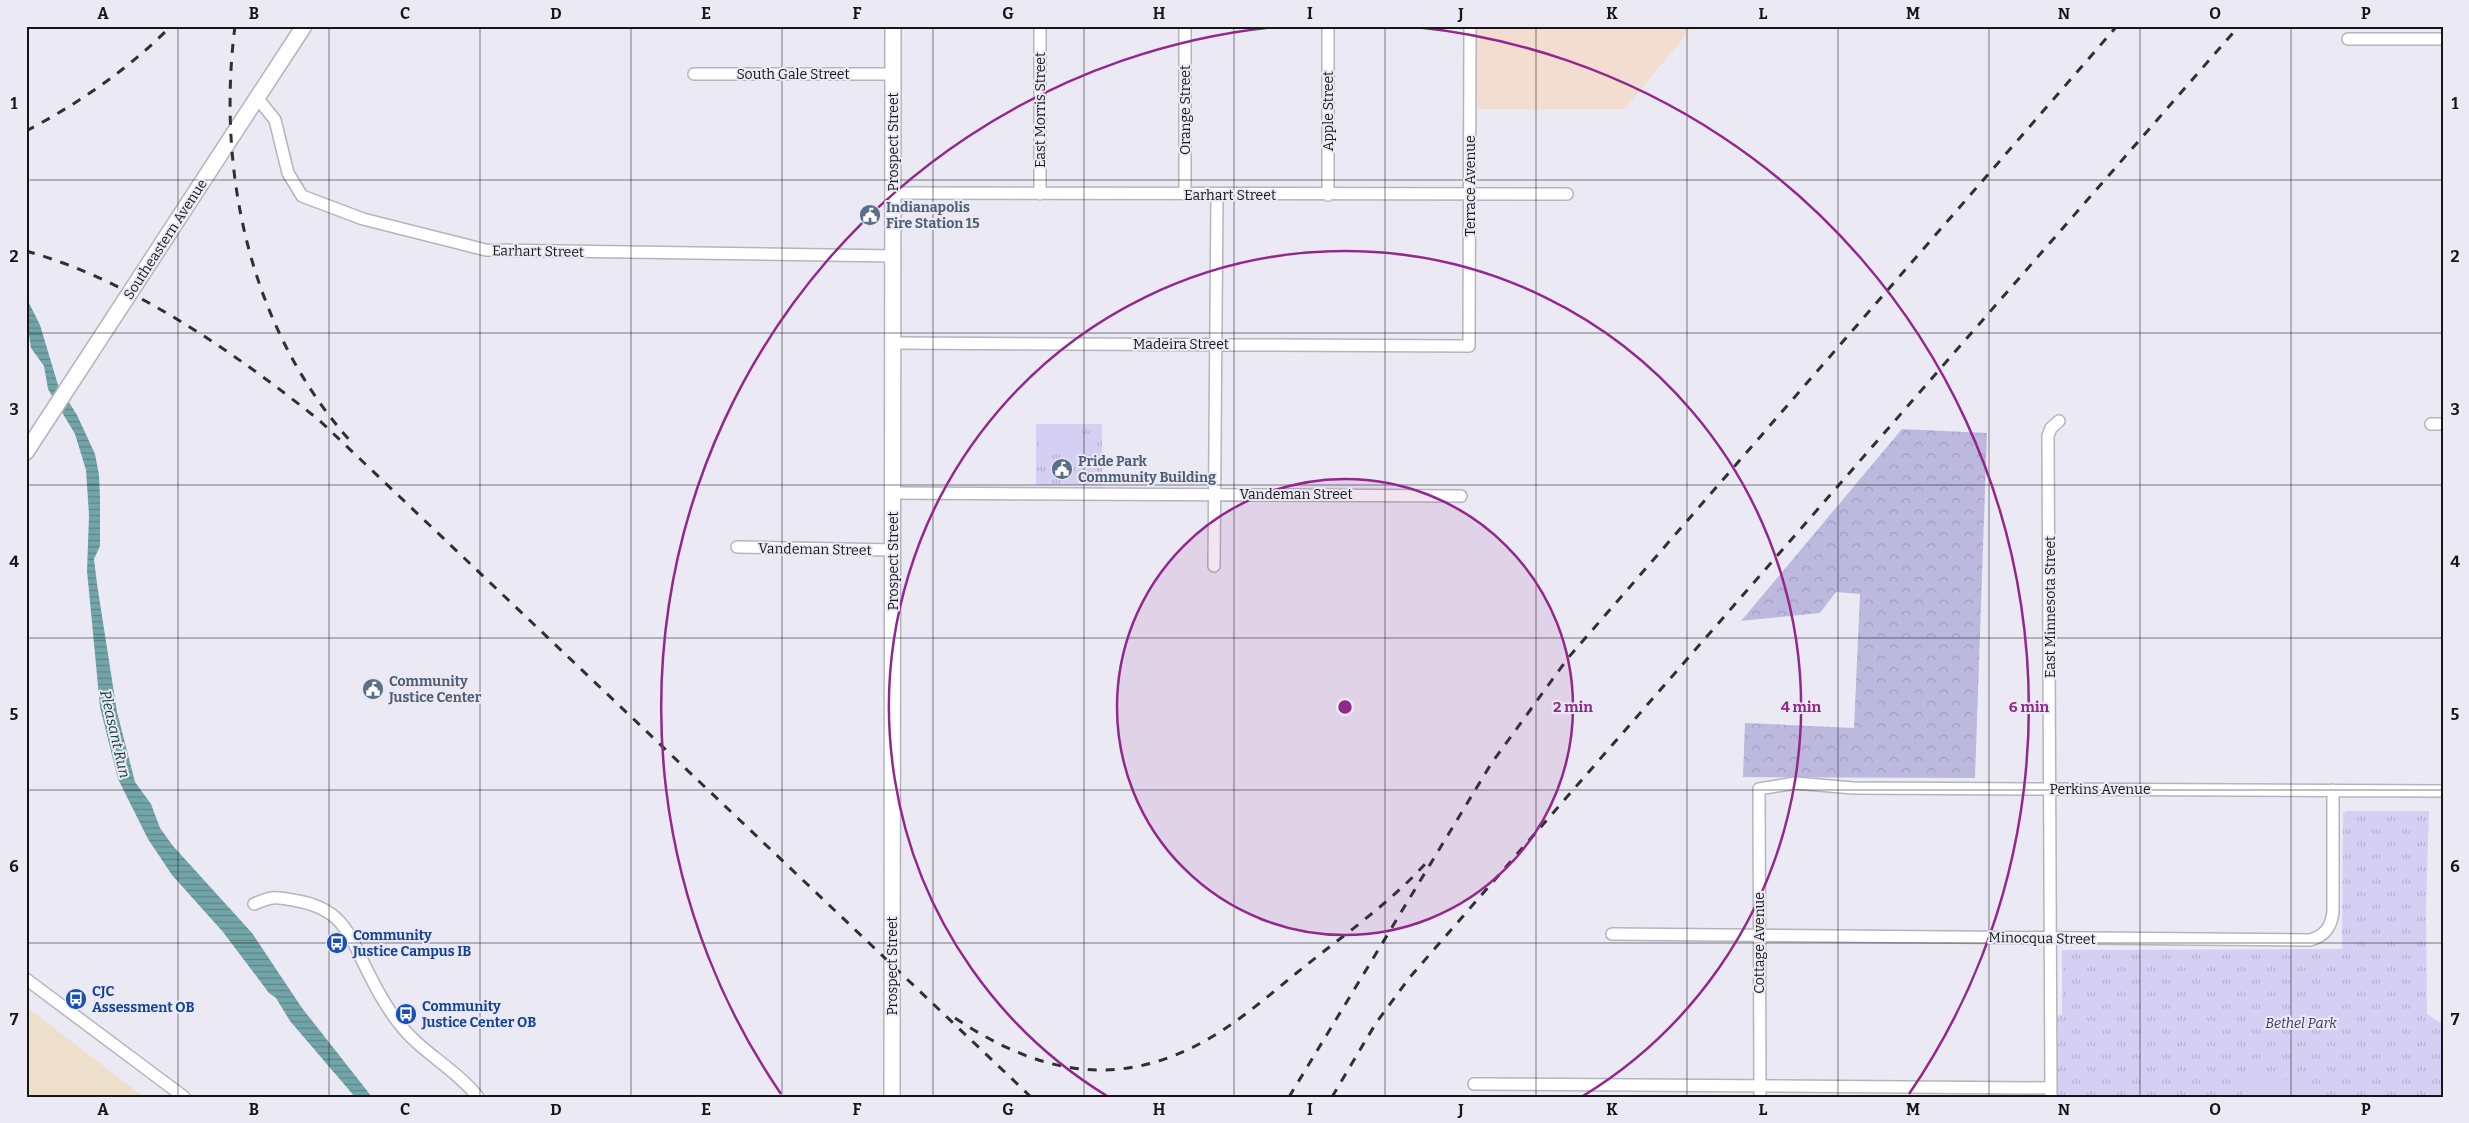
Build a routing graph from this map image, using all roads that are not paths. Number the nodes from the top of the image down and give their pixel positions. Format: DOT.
graph roads {
  1 [pos="304,26"];
  2 [pos="893,26"];
  3 [pos="1040,26"];
  4 [pos="1185,26"];
  5 [pos="1328,26"];
  6 [pos="1470,26"];
  7 [pos="2348,39"];
  8 [pos="2443,39"];
  9 [pos="694,74"];
  10 [pos="893,74"];
  11 [pos="258,99"];
  12 [pos="893,193"];
  13 [pos="1040,194"];
  14 [pos="1185,194"];
  15 [pos="1470,194"];
  16 [pos="1568,194"];
  17 [pos="1217,195"];
  18 [pos="1328,195"];
  19 [pos="893,256"];
  20 [pos="893,343"];
  21 [pos="1216,344"];
  22 [pos="1470,346"];
  23 [pos="2059,421"];
  24 [pos="26,452"];
  25 [pos="892,493"];
  26 [pos="1214,494"];
  27 [pos="1460,496"];
  28 [pos="737,548"];
  29 [pos="893,550"];
  30 [pos="1214,566"];
  31 [pos="2051,788"];
  32 [pos="1759,789"];
  33 [pos="2333,790"];
  34 [pos="2443,790"];
  35 [pos="254,904"];
  36 [pos="1612,934"];
  37 [pos="1759,935"];
  38 [pos="2051,938"];
  39 [pos="26,979"];
  40 [pos="1474,1084"];
  41 [pos="1760,1085"];
  42 [pos="2051,1092"];
  43 [pos="184,1097"];
  44 [pos="478,1097"];
  45 [pos="892,1097"];
  46 [pos="1760,1097"];
  1 -- 11 [label="main road, Southeastern Avenue"];
  2 -- 10 [label="main road, Prospect Street"];
  3 -- 13 [label="street, East Morris Street"];
  4 -- 14 [label="street, Orange Street"];
  5 -- 18 [label="street, Apple Street"];
  6 -- 15 [label="street, Terrace Avenue"];
  7 -- 8 [label="street"];
  9 -- 10 [label="street, South Gale Street"];
  10 -- 12 [label="main road, Prospect Street"];
  11 -- 19 [label="street, Earhart Street"];
  11 -- 24 [label="main road, Southeastern Avenue"];
  12 -- 13 [label="street, Earhart Street"];
  12 -- 19 [label="main road, Prospect Street"];
  13 -- 14 [label="street, Earhart Street"];
  14 -- 17 [label="street, Earhart Street"];
  15 -- 16 [label="street, Earhart Street"];
  15 -- 18 [label="street, Earhart Street"];
  15 -- 22 [label="street, Terrace Avenue"];
  17 -- 18 [label="street, Earhart Street"];
  17 -- 21 [label="street"];
  19 -- 20 [label="main road, Prospect Street"];
  20 -- 21 [label="street, Madeira Street"];
  20 -- 25 [label="main road, Prospect Street"];
  21 -- 22 [label="street, Madeira Street"];
  21 -- 26 [label="street"];
  23 -- 31 [label="street, East Minnesota Street"];
  25 -- 26 [label="street, Vandeman Street"];
  25 -- 29 [label="main road, Prospect Street"];
  26 -- 27 [label="street, Vandeman Street"];
  26 -- 30 [label="street"];
  28 -- 29 [label="street, Vandeman Street"];
  29 -- 45 [label="main road, Prospect Street"];
  31 -- 32 [label="street, Perkins Avenue"];
  31 -- 33 [label="street, Perkins Avenue"];
  31 -- 38 [label="street, East Minnesota Street"];
  32 -- 37 [label="street, Cottage Avenue"];
  33 -- 34 [label="street, Perkins Avenue"];
  33 -- 38 [label="street, Minocqua Street"];
  35 -- 44 [label="street"];
  36 -- 37 [label="street, Minocqua Street"];
  37 -- 38 [label="street, Minocqua Street"];
  37 -- 41 [label="street, Cottage Avenue"];
  38 -- 42 [label="street, East Minnesota Street"];
  39 -- 43 [label="street"];
  40 -- 41 [label="street"];
  41 -- 42 [label="street"];
  41 -- 46 [label="street, Cottage Avenue"];
}
